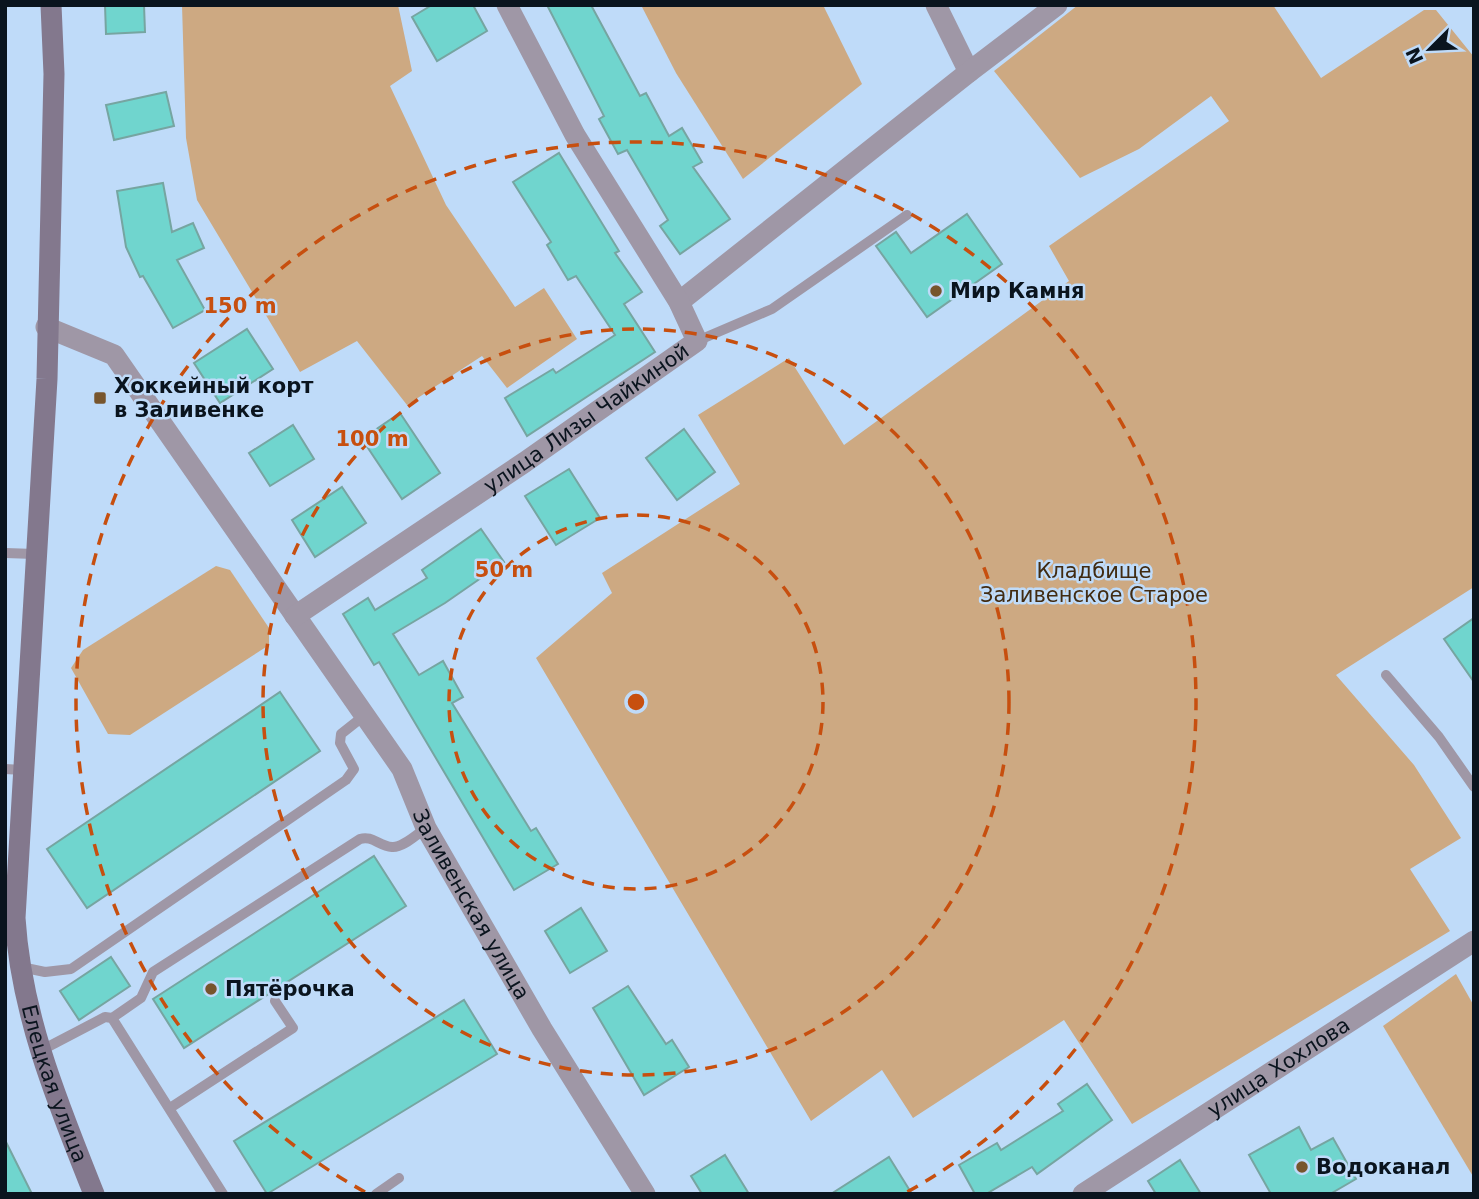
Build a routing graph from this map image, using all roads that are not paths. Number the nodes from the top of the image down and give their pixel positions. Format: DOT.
graph roads {
  1 [pos="51,5"];
  2 [pos="507,5"];
  3 [pos="936,5"];
  4 [pos="1058,5"];
  5 [pos="969,72"];
  6 [pos="908,215"];
  7 [pos="678,302"];
  8 [pos="46,327"];
  9 [pos="697,341"];
  10 [pos="5,553"];
  11 [pos="36,554"];
  12 [pos="295,615"];
  13 [pos="1386,675"];
  14 [pos="365,715"];
  15 [pos="14,769"];
  16 [pos="1474,787"];
  17 [pos="426,828"];
  18 [pos="10,914"];
  19 [pos="1474,941"];
  20 [pos="18,966"];
  21 [pos="275,1001"];
  22 [pos="111,1018"];
  23 [pos="40,1051"];
  24 [pos="170,1108"];
  25 [pos="399,1178"];
  26 [pos="94,1194"];
  27 [pos="223,1194"];
  28 [pos="376,1194"];
  29 [pos="645,1194"];
  30 [pos="1083,1194"];
  1 -- 8 [label="street, Елецкая улица"];
  2 -- 7 [label="street, улица Лизы Чайкиной"];
  3 -- 5 [label="street"];
  4 -- 5 [label="street"];
  5 -- 7 [label="street"];
  6 -- 9 [label="lane"];
  7 -- 9 [label="street, улица Лизы Чайкиной"];
  8 -- 11 [label="street, Елецкая улица"];
  8 -- 12 [label="street, Заливенская улица"];
  9 -- 12 [label="street, улица Лизы Чайкиной"];
  10 -- 11 [label="lane"];
  11 -- 15 [label="street, Елецкая улица"];
  12 -- 14 [label="street, Заливенская улица"];
  13 -- 16 [label="lane"];
  14 -- 17 [label="street, Заливенская улица"];
  14 -- 20 [label="lane"];
  15 -- 18 [label="street, Елецкая улица"];
  17 -- 22 [label="lane"];
  17 -- 29 [label="street, Заливенская улица"];
  18 -- 20 [label="street, Елецкая улица"];
  19 -- 30 [label="street, улица Хохлова"];
  20 -- 23 [label="street, Елецкая улица"];
  21 -- 24 [label="lane"];
  22 -- 23 [label="lane"];
  22 -- 24 [label="lane"];
  23 -- 26 [label="street, Елецкая улица"];
  24 -- 27 [label="lane"];
  25 -- 28 [label="lane"];
}
